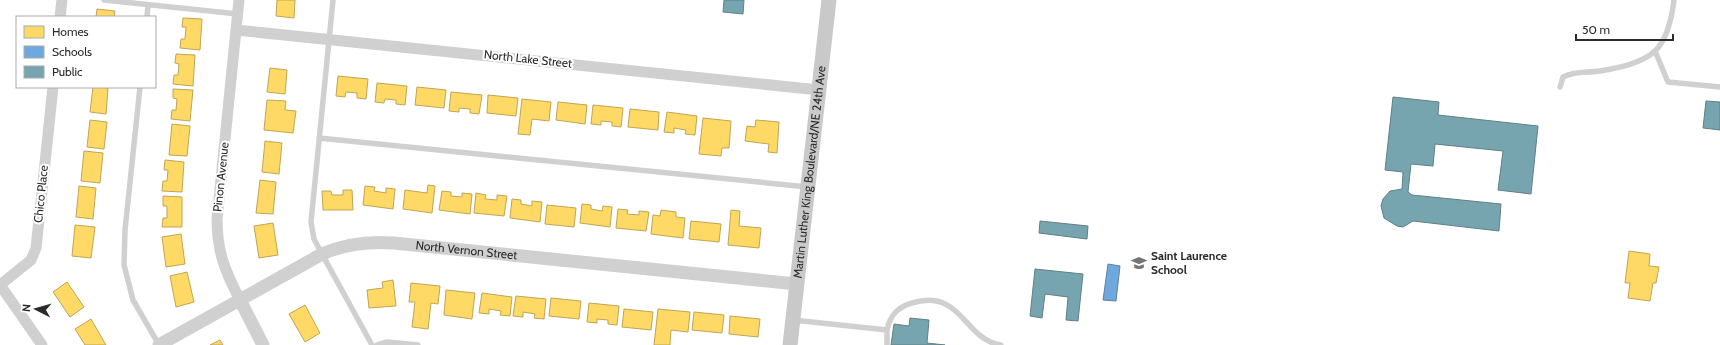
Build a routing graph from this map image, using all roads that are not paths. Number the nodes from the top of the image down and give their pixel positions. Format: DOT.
graph roads {
  1 [pos="62,0"];
  2 [pos="104,0"];
  3 [pos="240,0"];
  4 [pos="333,0"];
  5 [pos="829,0"];
  6 [pos="1674,0"];
  7 [pos="148,5"];
  8 [pos="238,14"];
  9 [pos="60,16"];
  10 [pos="147,16"];
  11 [pos="236,30"];
  12 [pos="329,39"];
  13 [pos="1655,51"];
  14 [pos="1560,86"];
  15 [pos="1720,87"];
  16 [pos="53,88"];
  17 [pos="140,88"];
  18 [pos="819,90"];
  19 [pos="319,138"];
  20 [pos="808,187"];
  21 [pos="322,254"];
  22 [pos="797,284"];
  23 [pos="0,285"];
  24 [pos="240,300"];
  25 [pos="793,320"];
  26 [pos="887,330"];
  27 [pos="42,345"];
  28 [pos="159,345"];
  29 [pos="263,345"];
  30 [pos="372,345"];
  31 [pos="377,345"];
  32 [pos="418,345"];
  33 [pos="790,345"];
  34 [pos="888,345"];
  35 [pos="1001,345"];
  1 -- 9 [label="street"];
  2 -- 7 [label="lane"];
  3 -- 8 [label="street, Pinon Avenue"];
  4 -- 12 [label="lane"];
  5 -- 18 [label="main road, Martin Luther King Boulevard/NE 24th Ave"];
  6 -- 13 [label="lane"];
  7 -- 8 [label="lane"];
  7 -- 10 [label="lane"];
  8 -- 11 [label="street, Pinon Avenue"];
  11 -- 12 [label="street, North Lake Street"];
  11 -- 24 [label="street, Pinon Avenue"];
  12 -- 18 [label="street, North Lake Street"];
  12 -- 19 [label="lane"];
  13 -- 14 [label="lane"];
  13 -- 15 [label="lane"];
  16 -- 23 [label="street, Chico Place"];
  17 -- 28 [label="lane"];
  18 -- 20 [label="main road, Martin Luther King Boulevard/NE 24th Ave"];
  19 -- 20 [label="lane"];
  19 -- 21 [label="lane"];
  20 -- 22 [label="main road, Martin Luther King Boulevard/NE 24th Ave"];
  21 -- 22 [label="street, North Vernon Street"];
  21 -- 24 [label="street, North Vernon Street"];
  21 -- 30 [label="lane"];
  22 -- 25 [label="main road, Martin Luther King Boulevard/NE 24th Ave"];
  23 -- 27 [label="street"];
  24 -- 28 [label="street, North Vernon Street"];
  24 -- 29 [label="street, Pinon Avenue"];
  25 -- 26 [label="lane"];
  25 -- 33 [label="main road, Martin Luther King Boulevard/NE 24th Ave"];
  26 -- 34 [label="lane"];
  26 -- 35 [label="lane"];
  31 -- 32 [label="lane"];
}
